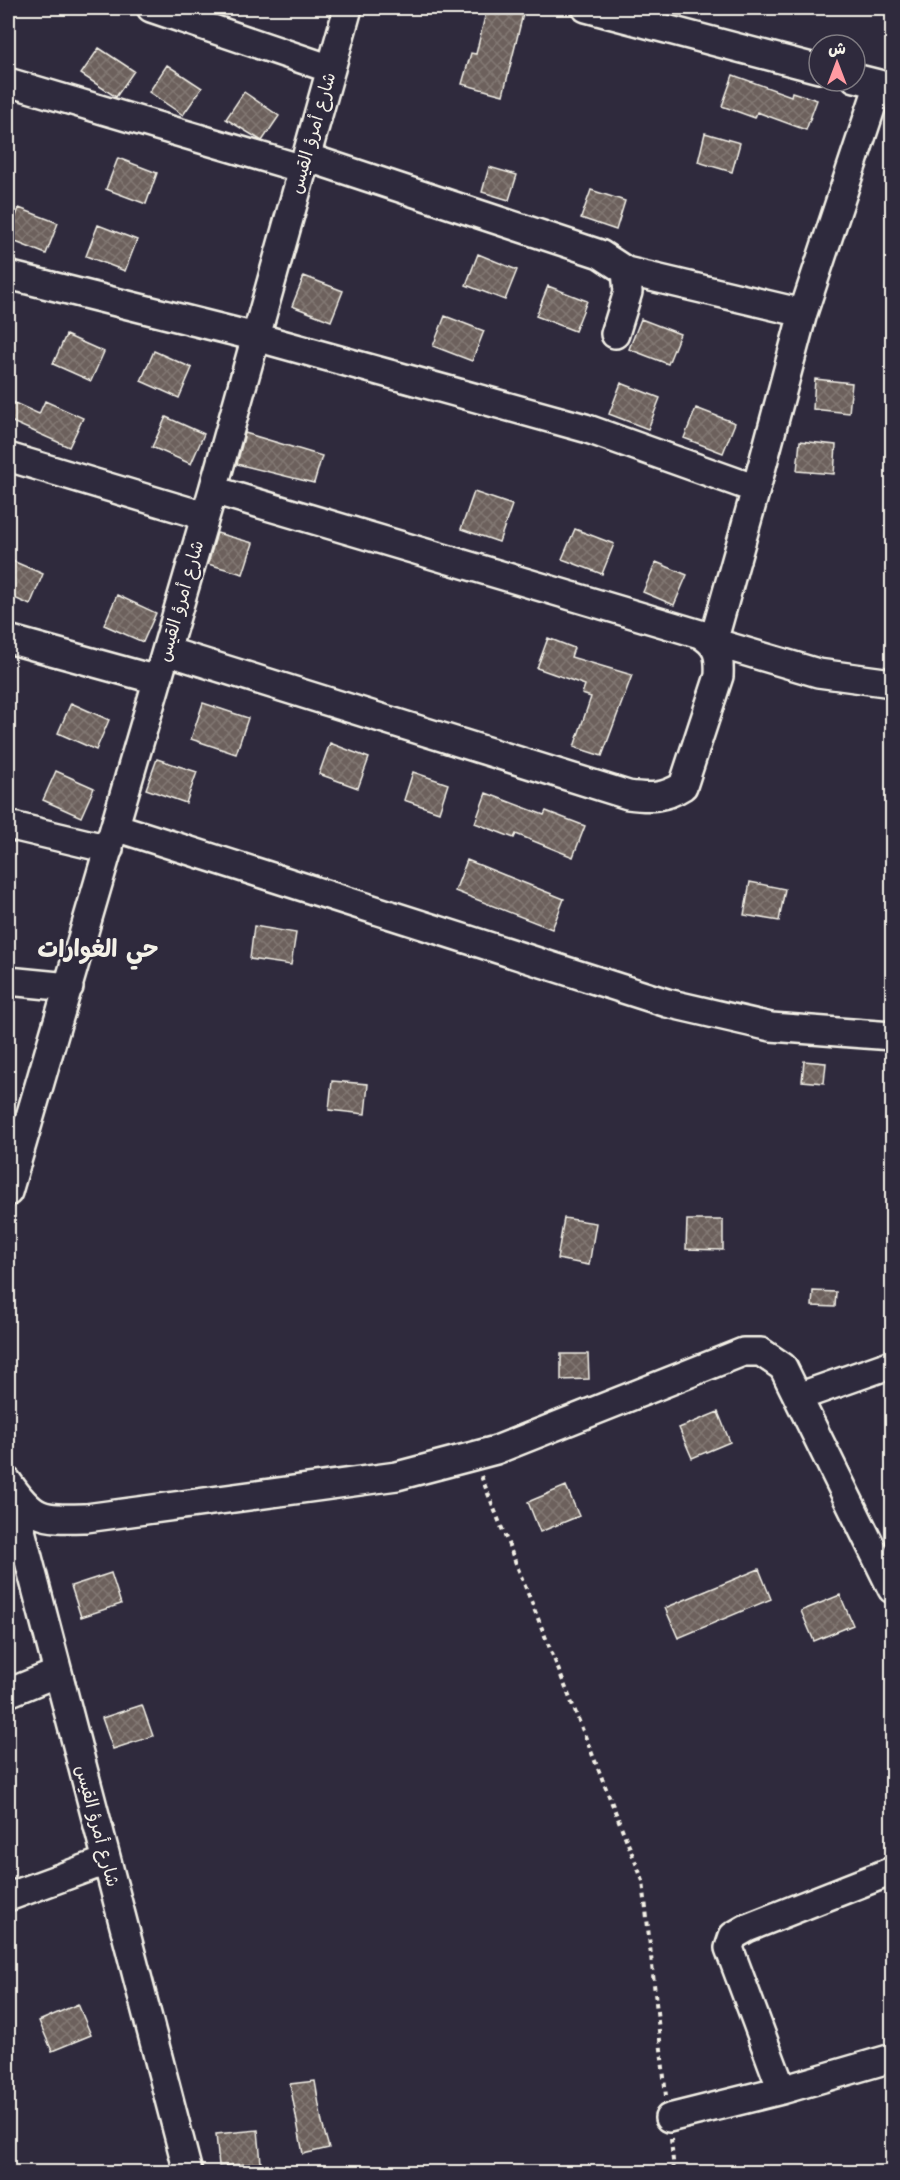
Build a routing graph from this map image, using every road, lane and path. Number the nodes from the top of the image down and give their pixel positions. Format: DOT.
graph roads {
  1 [pos="152,8"];
  2 [pos="348,8"];
  3 [pos="586,8"];
  4 [pos="807,66"];
  5 [pos="331,69"];
  6 [pos="867,81"];
  7 [pos="8,82"];
  8 [pos="305,163"];
  9 [pos="626,271"];
  10 [pos="8,275"];
  11 [pos="803,313"];
  12 [pos="615,334"];
  13 [pos="256,337"];
  14 [pos="8,457"];
  15 [pos="756,489"];
  16 [pos="213,490"];
  17 [pos="205,516"];
  18 [pos="8,639"];
  19 [pos="713,642"];
  20 [pos="166,651"];
  21 [pos="157,680"];
  22 [pos="892,683"];
  23 [pos="8,825"];
  24 [pos="112,838"];
  25 [pos="8,981"];
  26 [pos="69,987"];
  27 [pos="892,1036"];
  28 [pos="8,1192"];
  29 [pos="892,1364"];
  30 [pos="798,1397"];
  31 [pos="473,1456"];
  32 [pos="8,1480"];
  33 [pos="892,1589"];
  34 [pos="57,1673"];
  35 [pos="8,1693"];
  36 [pos="106,1862"];
  37 [pos="892,1871"];
  38 [pos="8,1897"];
  39 [pos="892,2058"];
  40 [pos="782,2090"];
  41 [pos="669,2118"];
  42 [pos="188,2172"];
  43 [pos="674,2172"];
  1 -- 5 [label="street"];
  2 -- 5 [label="street, شارع أمرؤ القيس"];
  3 -- 4 [label="street"];
  5 -- 8 [label="street, شارع أمرؤ القيس"];
  6 -- 11 [label="street"];
  7 -- 8 [label="street"];
  8 -- 9 [label="street"];
  8 -- 13 [label="street, شارع أمرؤ القيس"];
  9 -- 11 [label="street"];
  9 -- 12 [label="street"];
  10 -- 13 [label="street"];
  11 -- 15 [label="street"];
  13 -- 15 [label="street"];
  13 -- 16 [label="street, شارع أمرؤ القيس"];
  14 -- 17 [label="street"];
  15 -- 19 [label="street"];
  16 -- 17 [label="street, شارع أمرؤ القيس"];
  16 -- 19 [label="street"];
  17 -- 20 [label="street, شارع أمرؤ القيس"];
  18 -- 21 [label="street"];
  19 -- 20 [label="street"];
  19 -- 22 [label="street"];
  20 -- 21 [label="street, شارع أمرؤ القيس"];
  21 -- 24 [label="street, شارع أمرؤ القيس"];
  23 -- 24 [label="street"];
  24 -- 26 [label="street, شارع أمرؤ القيس"];
  24 -- 27 [label="street"];
  25 -- 26 [label="street"];
  26 -- 28 [label="street, شارع أمرؤ القيس"];
  29 -- 30 [label="street"];
  30 -- 31 [label="street"];
  30 -- 33 [label="street"];
  31 -- 32 [label="street"];
  31 -- 41 [label="path"];
  32 -- 34 [label="street, شارع أمرؤ القيس"];
  34 -- 35 [label="street"];
  34 -- 36 [label="street, شارع أمرؤ القيس"];
  36 -- 38 [label="street"];
  36 -- 42 [label="street, شارع أمرؤ القيس"];
  37 -- 40 [label="street"];
  39 -- 40 [label="street"];
  40 -- 41 [label="street"];
  41 -- 43 [label="path"];
}
